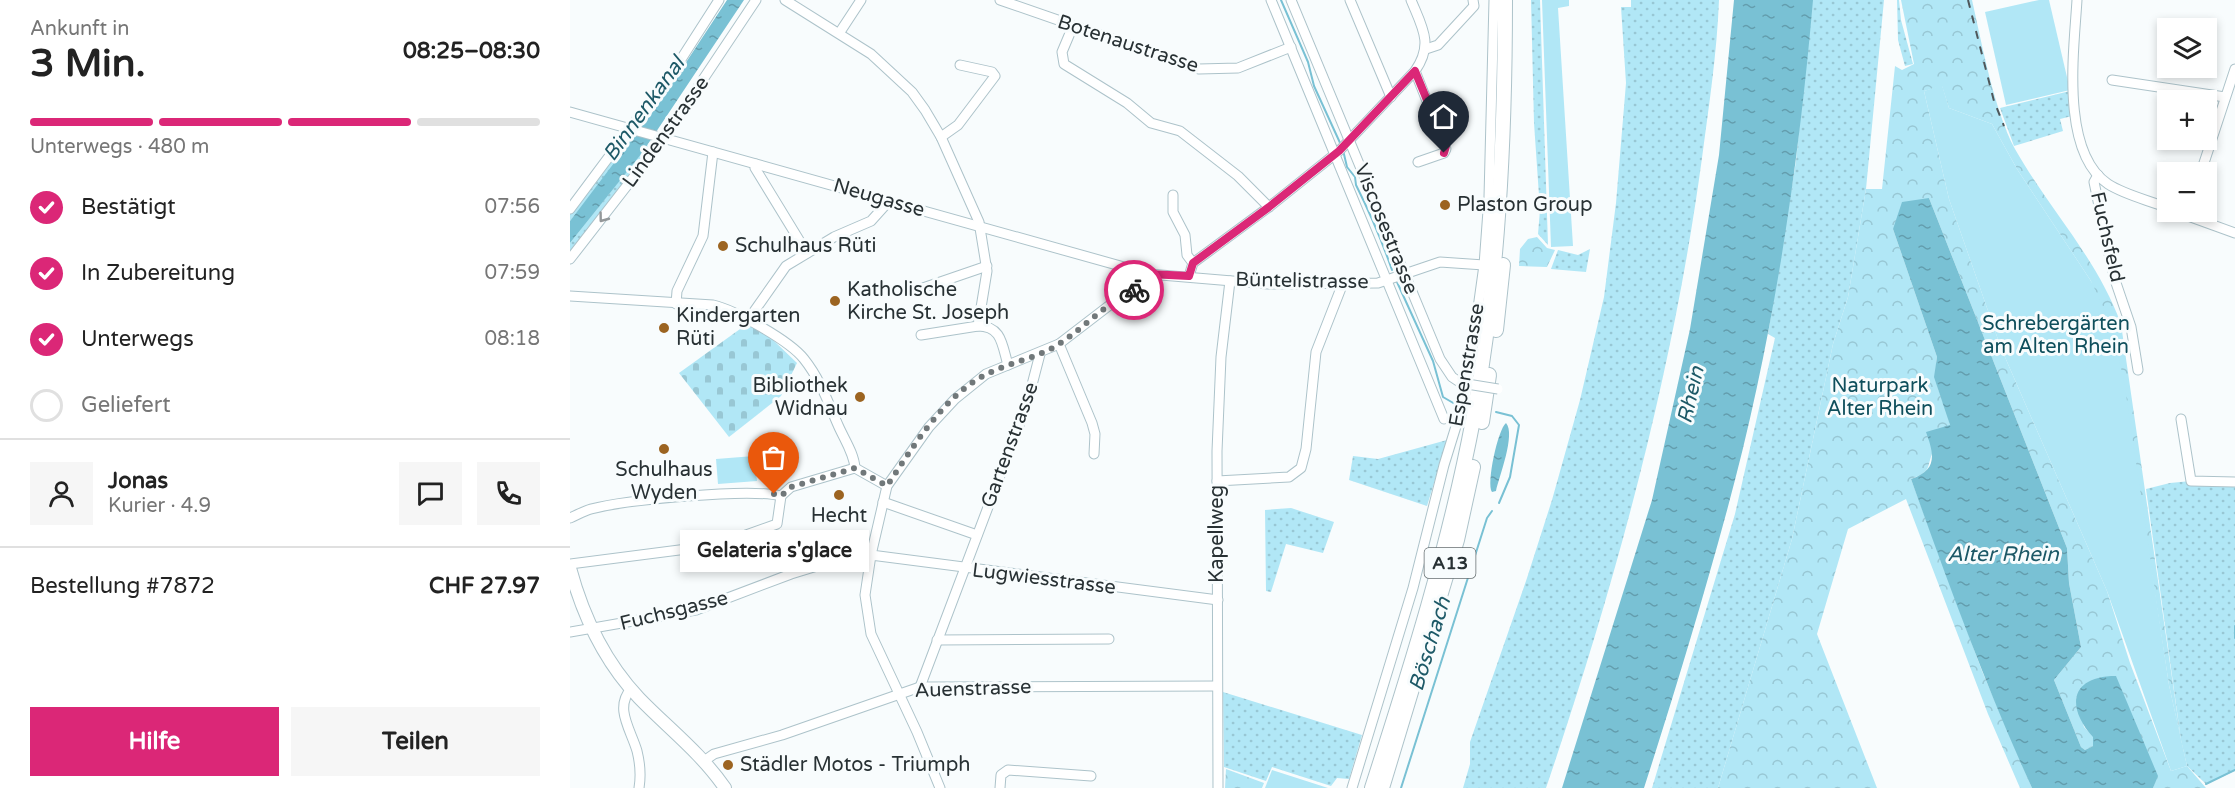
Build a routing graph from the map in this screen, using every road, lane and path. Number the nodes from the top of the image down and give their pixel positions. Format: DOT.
graph roads {
  1 [pos="719,0"];
  2 [pos="756,0"];
  3 [pos="785,0"];
  4 [pos="861,0"];
  5 [pos="1000,0"];
  6 [pos="1271,0"];
  7 [pos="1291,0"];
  8 [pos="1350,0"];
  9 [pos="1411,0"];
  10 [pos="1473,0"];
  11 [pos="1494,0"];
  12 [pos="1505,0"];
  13 [pos="1514,0"];
  14 [pos="2077,0"];
  15 [pos="1073,26"];
  16 [pos="840,32"];
  17 [pos="1291,47"];
  18 [pos="1426,49"];
  19 [pos="960,65"];
  20 [pos="2235,69"];
  21 [pos="1415,71"];
  22 [pos="2112,80"];
  23 [pos="1391,97"];
  24 [pos="2225,97"];
  25 [pos="570,112"];
  26 [pos="633,130"];
  27 [pos="941,137"];
  28 [pos="662,138"];
  29 [pos="1349,141"];
  30 [pos="713,152"];
  31 [pos="1337,152"];
  32 [pos="1418,162"];
  33 [pos="2204,162"];
  34 [pos="756,164"];
  35 [pos="2098,175"];
  36 [pos="1173,195"];
  37 [pos="890,201"];
  38 [pos="2157,204"];
  39 [pos="1269,207"];
  40 [pos="570,209"];
  41 [pos="2209,222"];
  42 [pos="980,226"];
  43 [pos="2235,233"];
  44 [pos="807,253"];
  45 [pos="570,259"];
  46 [pos="1193,263"];
  47 [pos="1484,265"];
  48 [pos="987,267"];
  49 [pos="1403,273"];
  50 [pos="1149,274"];
  51 [pos="1189,276"];
  52 [pos="1386,280"];
  53 [pos="1230,281"];
  54 [pos="1343,283"];
  55 [pos="917,290"];
  56 [pos="570,296"];
  57 [pos="676,304"];
  58 [pos="748,320"];
  59 [pos="978,326"];
  60 [pos="921,335"];
  61 [pos="1059,344"];
  62 [pos="1040,354"];
  63 [pos="1008,365"];
  64 [pos="2139,370"];
  65 [pos="1498,389"];
  66 [pos="1444,419"];
  67 [pos="2181,419"];
  68 [pos="1094,454"];
  69 [pos="855,468"];
  70 [pos="1217,481"];
  71 [pos="2235,482"];
  72 [pos="887,486"];
  73 [pos="781,496"];
  74 [pos="883,502"];
  75 [pos="570,518"];
  76 [pos="977,535"];
  77 [pos="871,555"];
  78 [pos="570,566"];
  79 [pos="965,568"];
  80 [pos="1218,600"];
  81 [pos="592,630"];
  82 [pos="570,632"];
  83 [pos="1109,639"];
  84 [pos="937,640"];
  85 [pos="1217,686"];
  86 [pos="920,687"];
  87 [pos="632,689"];
  88 [pos="897,694"];
  89 [pos="704,761"];
  90 [pos="1091,776"];
  91 [pos="639,788"];
  92 [pos="725,788"];
  93 [pos="940,788"];
  94 [pos="1000,788"];
  95 [pos="1218,788"];
  96 [pos="1352,788"];
  97 [pos="1372,788"];
  98 [pos="1382,788"];
  1 -- 26 [label="street"];
  2 -- 28 [label="street, Lindenstrasse"];
  3 -- 16 [label="street"];
  4 -- 16 [label="street"];
  5 -- 15 [label="street, Botenaustrasse"];
  6 -- 17 [label="street"];
  7 -- 29 [label="street, Viscosestrasse"];
  8 -- 23 [label="street"];
  9 -- 18 [label="street"];
  10 -- 18 [label="street"];
  11 -- 47 [label="street, Espenstrasse"];
  12 -- 97 [label="highway, A13"];
  13 -- 98 [label="highway, A13"];
  14 -- 35 [label="street"];
  15 -- 17 [label="street, Botenaustrasse"];
  15 -- 39 [label="street"];
  16 -- 27 [label="street"];
  17 -- 31 [label="street"];
  18 -- 21 [label="street"];
  19 -- 27 [label="street"];
  20 -- 24 [label="street"];
  21 -- 23 [label="street"];
  21 -- 32 [label="street"];
  22 -- 24 [label="street"];
  23 -- 29 [label="street"];
  24 -- 33 [label="street"];
  25 -- 26 [label="street, Neugasse"];
  26 -- 28 [label="street, Neugasse"];
  26 -- 40 [label="street"];
  27 -- 42 [label="street"];
  28 -- 30 [label="street, Neugasse"];
  28 -- 45 [label="street, Lindenstrasse, one-way"];
  29 -- 31 [label="street"];
  29 -- 49 [label="street, Viscosestrasse"];
  30 -- 34 [label="street, Neugasse"];
  30 -- 57 [label="street"];
  31 -- 39 [label="street"];
  31 -- 52 [label="street"];
  34 -- 37 [label="street, Neugasse"];
  34 -- 44 [label="street"];
  35 -- 38 [label="street"];
  35 -- 64 [label="street, Fuchsfeld"];
  36 -- 46 [label="street"];
  37 -- 42 [label="street, Neugasse"];
  37 -- 44 [label="street"];
  39 -- 46 [label="street"];
  41 -- 43 [label="street"];
  42 -- 48 [label="street"];
  42 -- 50 [label="street, Neugasse"];
  44 -- 58 [label="street"];
  46 -- 51 [label="street"];
  47 -- 49 [label="street, Büntelistrasse"];
  47 -- 96 [label="street, Espenstrasse"];
  48 -- 55 [label="street"];
  48 -- 59 [label="street"];
  49 -- 52 [label="street, Büntelistrasse"];
  49 -- 65 [label="street, Viscosestrasse, bridge"];
  50 -- 51 [label="street, Neugasse"];
  50 -- 61 [label="street"];
  51 -- 53 [label="street, Büntelistrasse"];
  52 -- 54 [label="street, Büntelistrasse"];
  52 -- 66 [label="street"];
  53 -- 54 [label="street, Büntelistrasse"];
  53 -- 70 [label="street, Kapellweg"];
  54 -- 70 [label="street"];
  56 -- 57 [label="street"];
  57 -- 58 [label="street"];
  58 -- 69 [label="street"];
  59 -- 60 [label="street"];
  59 -- 63 [label="street"];
  61 -- 62 [label="street"];
  61 -- 68 [label="street"];
  62 -- 63 [label="street"];
  62 -- 76 [label="street, Gartenstrasse"];
  63 -- 72 [label="street"];
  67 -- 71 [label="street"];
  69 -- 72 [label="street"];
  69 -- 73 [label="street"];
  70 -- 80 [label="street, Kapellweg"];
  72 -- 74 [label="street"];
  73 -- 75 [label="street"];
  73 -- 78 [label="street"];
  74 -- 76 [label="street"];
  74 -- 77 [label="street"];
  76 -- 79 [label="street, Gartenstrasse"];
  77 -- 79 [label="street, Lugwiesstrasse"];
  77 -- 81 [label="street, Fuchsgasse"];
  77 -- 88 [label="street"];
  78 -- 81 [label="main road"];
  79 -- 80 [label="street, Lugwiesstrasse"];
  79 -- 84 [label="street, Gartenstrasse"];
  80 -- 85 [label="street, Kapellweg"];
  81 -- 82 [label="street, Fuchsgasse"];
  81 -- 87 [label="main road"];
  83 -- 84 [label="street"];
  84 -- 86 [label="street, Gartenstrasse"];
  85 -- 86 [label="street, Auenstrasse"];
  85 -- 95 [label="street, Kapellweg"];
  86 -- 88 [label="street, Auenstrasse"];
  87 -- 89 [label="main road"];
  87 -- 91 [label="street"];
  88 -- 89 [label="street, Auenstrasse"];
  88 -- 93 [label="street"];
  89 -- 92 [label="main road"];
  90 -- 94 [label="street"];
}
